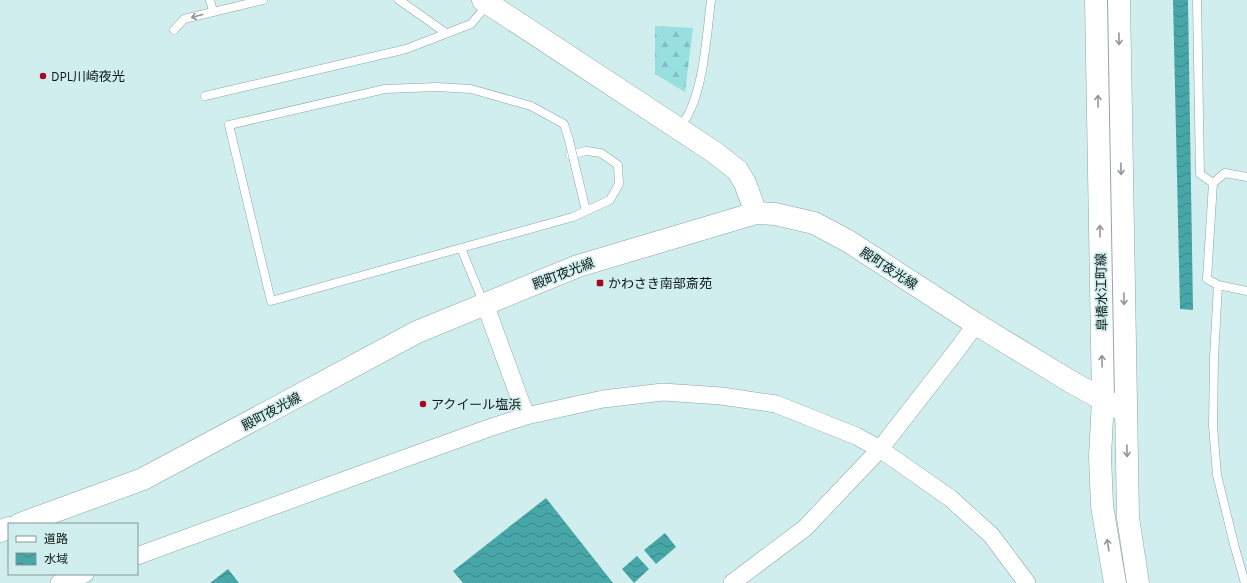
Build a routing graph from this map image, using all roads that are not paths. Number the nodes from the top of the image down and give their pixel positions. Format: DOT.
graph roads {
  1 [pos="210,0"];
  2 [pos="263,0"];
  3 [pos="399,0"];
  4 [pos="711,0"];
  5 [pos="1096,0"];
  6 [pos="1119,0"];
  7 [pos="1197,0"];
  8 [pos="486,2"];
  9 [pos="213,12"];
  10 [pos="174,30"];
  11 [pos="446,34"];
  12 [pos="205,96"];
  13 [pos="678,129"];
  14 [pos="570,155"];
  15 [pos="1247,177"];
  16 [pos="1213,183"];
  17 [pos="586,211"];
  18 [pos="756,213"];
  19 [pos="461,248"];
  20 [pos="1218,285"];
  21 [pos="1247,291"];
  22 [pos="484,304"];
  23 [pos="976,324"];
  24 [pos="1103,400"];
  25 [pos="1126,412"];
  26 [pos="526,416"];
  27 [pos="880,449"];
  28 [pos="23,523"];
  29 [pos="138,556"];
  30 [pos="82,575"];
  31 [pos="59,583"];
  32 [pos="732,583"];
  33 [pos="1027,583"];
  34 [pos="1115,583"];
  35 [pos="1138,583"];
  36 [pos="1245,583"];
  1 -- 9 [label="lane"];
  2 -- 9 [label="lane"];
  3 -- 11 [label="lane"];
  4 -- 13 [label="lane"];
  24 -- 5 [label="street, 皐橋水江町線, one-way"];
  6 -- 25 [label="street, 皐橋水江町線, one-way"];
  7 -- 16 [label="lane"];
  8 -- 11 [label="lane"];
  8 -- 13 [label="street"];
  9 -- 10 [label="lane, one-way"];
  11 -- 12 [label="lane"];
  13 -- 18 [label="street"];
  14 -- 17 [label="lane"];
  15 -- 16 [label="lane"];
  16 -- 20 [label="lane"];
  17 -- 19 [label="lane"];
  17 -- 19 [label="lane, bridge"];
  18 -- 22 [label="street, 殿町夜光線"];
  18 -- 23 [label="street, 殿町夜光線"];
  19 -- 22 [label="lane"];
  20 -- 21 [label="lane"];
  20 -- 36 [label="lane"];
  22 -- 26 [label="street"];
  22 -- 28 [label="street, 殿町夜光線"];
  23 -- 24 [label="street, 殿町夜光線"];
  23 -- 27 [label="street"];
  24 -- 25 [label="street, 殿町夜光線"];
  34 -- 24 [label="street, 皐橋水江町線, one-way"];
  25 -- 35 [label="street, 皐橋水江町線, one-way"];
  26 -- 27 [label="street"];
  26 -- 29 [label="street"];
  27 -- 32 [label="street"];
  27 -- 33 [label="street"];
  30 -- 31 [label="street"];
}
